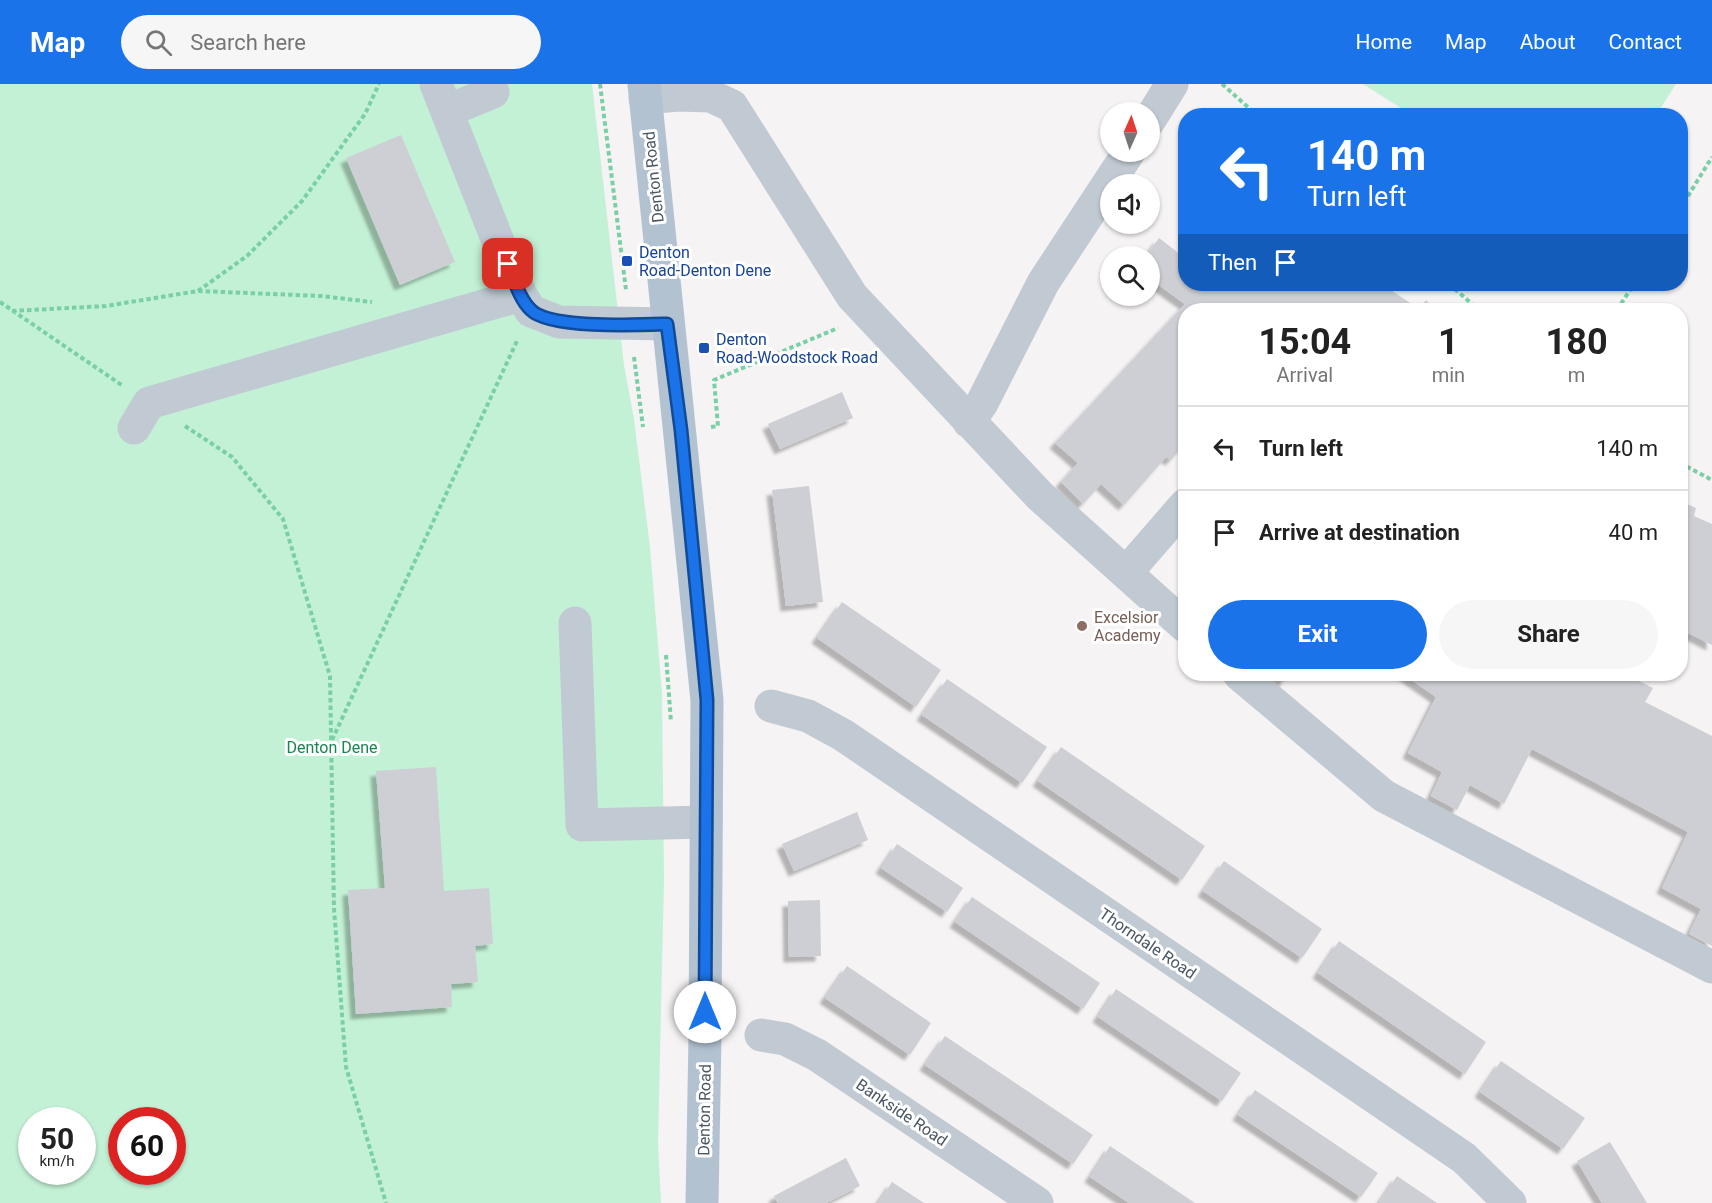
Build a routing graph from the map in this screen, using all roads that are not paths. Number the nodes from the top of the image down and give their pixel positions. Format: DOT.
graph roads {
  1 [pos="1172,84"];
  2 [pos="645,91"];
  3 [pos="493,92"];
  4 [pos="441,97"];
  5 [pos="1160,103"];
  6 [pos="1122,162"];
  7 [pos="526,303"];
  8 [pos="667,324"];
  9 [pos="142,416"];
  10 [pos="969,422"];
  11 [pos="1178,513"];
  12 [pos="1126,573"];
  13 [pos="1178,620"];
  14 [pos="575,622"];
  15 [pos="1247,681"];
  16 [pos="771,706"];
  17 [pos="706,822"];
  18 [pos="1712,967"];
  19 [pos="761,1035"];
  20 [pos="702,1203"];
  21 [pos="1036,1203"];
  22 [pos="1510,1203"];
  1 -- 5 [label="street"];
  2 -- 8 [label="main road, Denton Road"];
  2 -- 10 [label="street"];
  3 -- 4 [label="street"];
  4 -- 7 [label="street"];
  6 -- 10 [label="street"];
  7 -- 8 [label="street"];
  7 -- 9 [label="street"];
  8 -- 17 [label="main road, Denton Road"];
  10 -- 12 [label="street"];
  11 -- 12 [label="street"];
  12 -- 13 [label="street"];
  14 -- 17 [label="street"];
  15 -- 18 [label="street"];
  16 -- 22 [label="street, Thorndale Road"];
  17 -- 20 [label="main road, Denton Road"];
  19 -- 21 [label="street, Bankside Road"];
}
